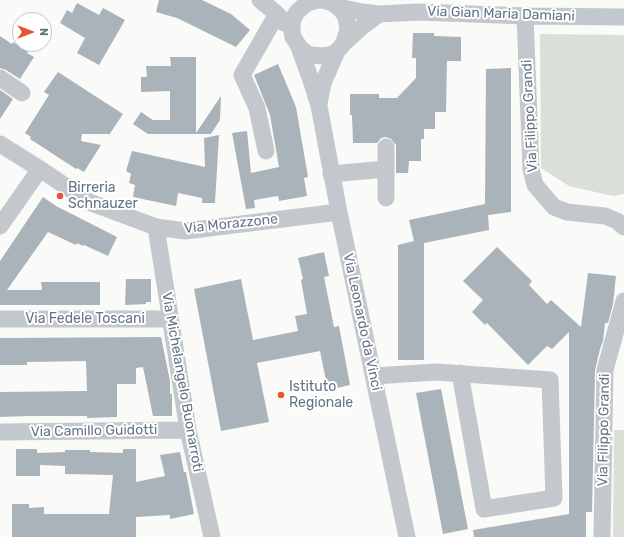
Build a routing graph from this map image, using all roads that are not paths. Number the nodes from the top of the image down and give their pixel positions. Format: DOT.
graph roads {
  1 [pos="260,0"];
  2 [pos="316,0"];
  3 [pos="418,6"];
  4 [pos="338,7"];
  5 [pos="277,14"];
  6 [pos="379,14"];
  7 [pos="525,16"];
  8 [pos="624,17"];
  9 [pos="296,40"];
  10 [pos="340,47"];
  11 [pos="0,78"];
  12 [pos="22,93"];
  13 [pos="319,106"];
  14 [pos="0,144"];
  15 [pos="386,147"];
  16 [pos="266,151"];
  17 [pos="40,169"];
  18 [pos="386,170"];
  19 [pos="331,174"];
  20 [pos="386,198"];
  21 [pos="339,212"];
  22 [pos="0,226"];
  23 [pos="156,226"];
  24 [pos="624,227"];
  25 [pos="624,301"];
  26 [pos="0,319"];
  27 [pos="170,319"];
  28 [pos="460,373"];
  29 [pos="374,376"];
  30 [pos="188,430"];
  31 [pos="0,432"];
  32 [pos="212,537"];
  33 [pos="407,537"];
  34 [pos="602,537"];
  1 -- 5 [label="street"];
  2 -- 4 [label="street, Via Gian Maria Damiani"];
  2 -- 9 [label="street, Via Gian Maria Damiani"];
  3 -- 6 [label="street, Via Gian Maria Damiani"];
  3 -- 7 [label="street, Via Gian Maria Damiani"];
  4 -- 6 [label="street, Via Gian Maria Damiani"];
  4 -- 10 [label="street"];
  5 -- 9 [label="street"];
  5 -- 16 [label="street"];
  6 -- 10 [label="street"];
  7 -- 8 [label="street, Via Gian Maria Damiani"];
  7 -- 24 [label="street, Via Filippo Grandi"];
  9 -- 10 [label="street"];
  9 -- 13 [label="street, Via Leonardo da Vinci"];
  10 -- 13 [label="street, Via Leonardo da Vinci"];
  11 -- 12 [label="street"];
  13 -- 19 [label="street, Via Leonardo da Vinci"];
  14 -- 17 [label="street, Via Morazzone"];
  15 -- 18 [label="street"];
  17 -- 22 [label="street"];
  17 -- 23 [label="street, Via Morazzone"];
  18 -- 19 [label="street"];
  18 -- 20 [label="street"];
  19 -- 21 [label="street, Via Leonardo da Vinci"];
  21 -- 23 [label="street, Via Morazzone"];
  21 -- 29 [label="street, Via Leonardo da Vinci"];
  23 -- 27 [label="street, Via Michelangelo Buonarroti"];
  25 -- 34 [label="street, Via Filippo Grandi"];
  26 -- 27 [label="street, Via Fedele Toscani"];
  27 -- 30 [label="street, Via Michelangelo Buonarroti"];
  28 -- 28 [label="street"];
  28 -- 29 [label="street"];
  29 -- 33 [label="street, Via Leonardo da Vinci"];
  30 -- 31 [label="street, Via Camillo Guidotti"];
  30 -- 32 [label="street, Via Michelangelo Buonarroti"];
}
